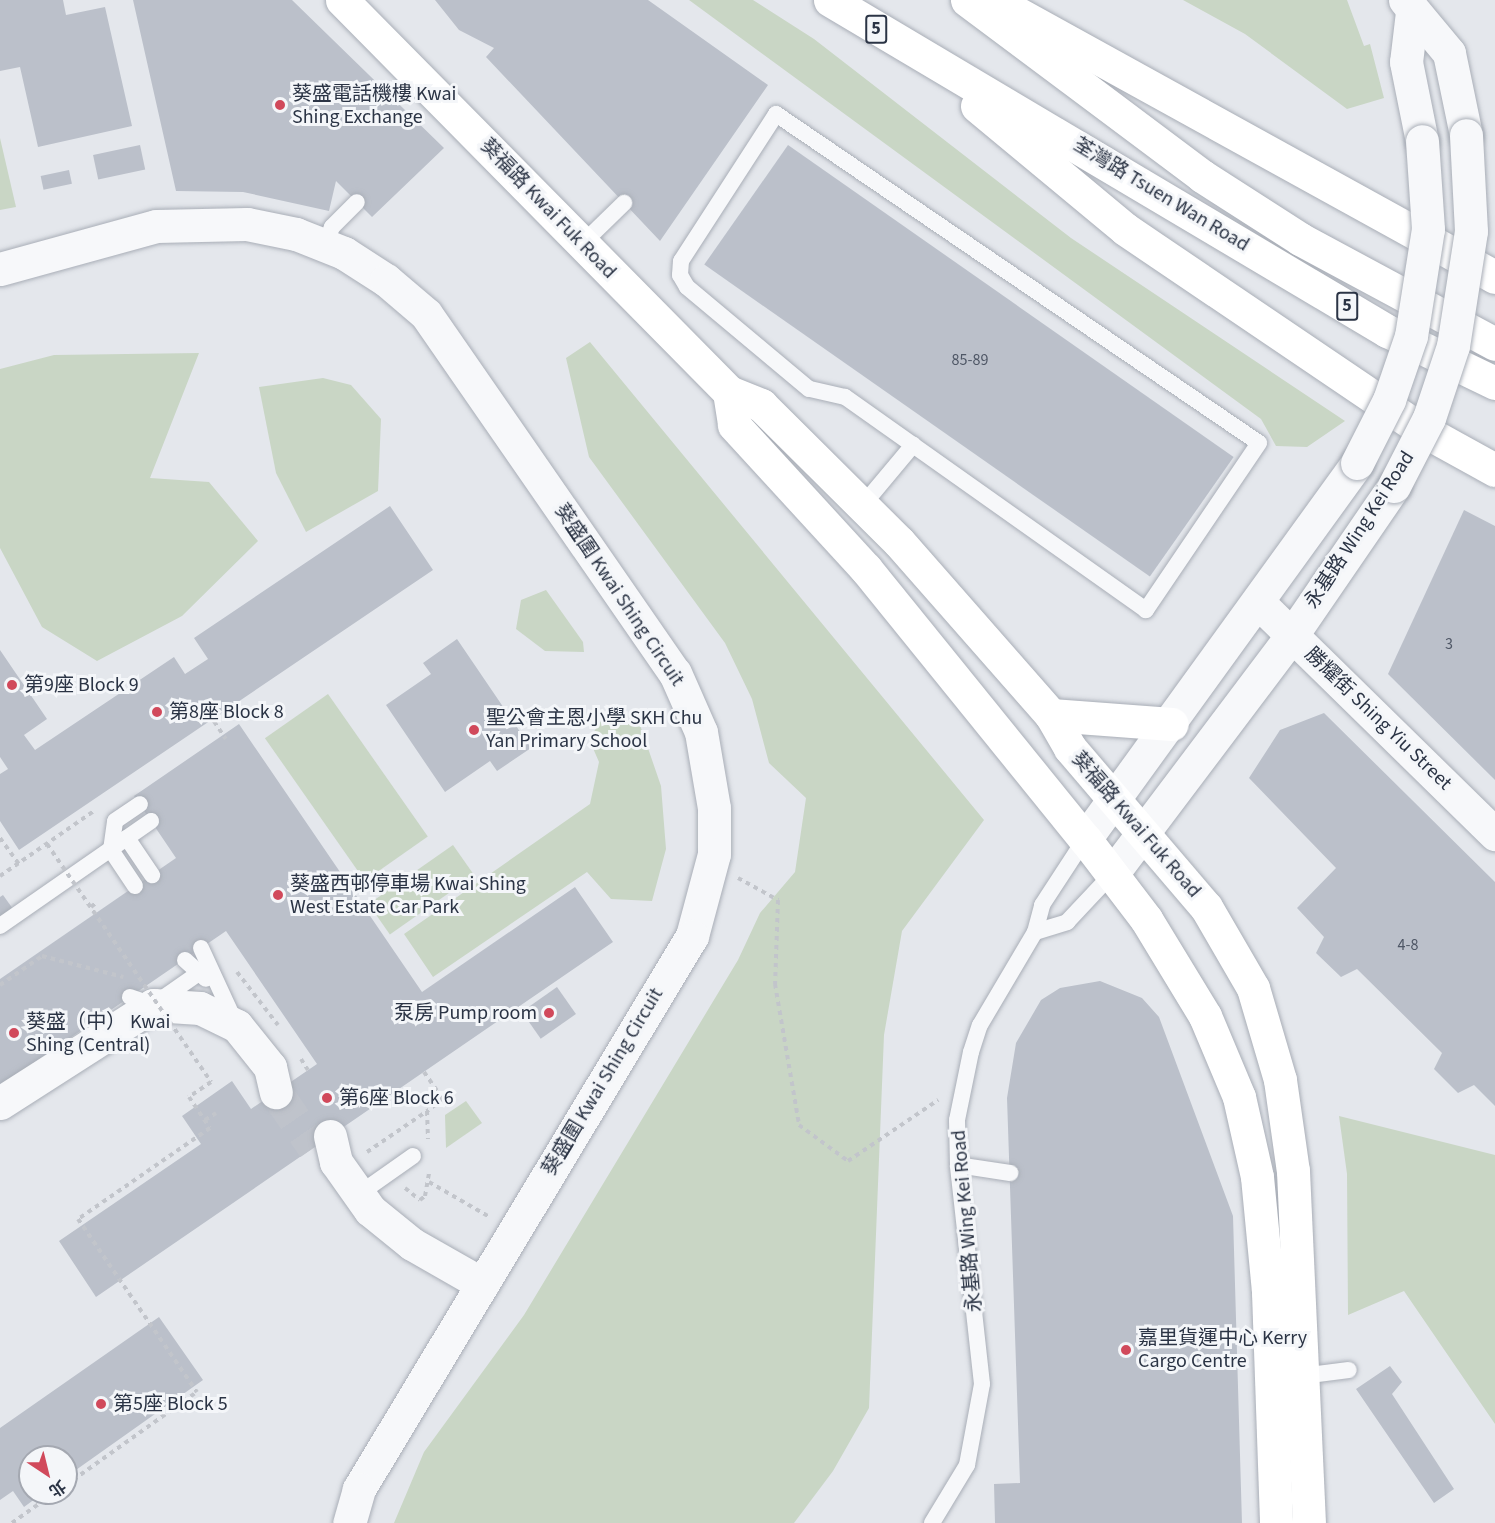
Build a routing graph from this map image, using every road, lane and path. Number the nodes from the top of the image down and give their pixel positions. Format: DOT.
graph roads {
  1 [pos="342,0"];
  2 [pos="830,0"];
  3 [pos="967,0"];
  4 [pos="993,0"];
  5 [pos="1408,6"];
  6 [pos="922,58"];
  7 [pos="357,202"];
  8 [pos="624,203"];
  9 [pos="582,244"];
  10 [pos="325,246"];
  11 [pos="0,269"];
  12 [pos="1495,277"];
  13 [pos="1495,344"];
  14 [pos="1495,383"];
  15 [pos="729,392"];
  16 [pos="913,445"];
  17 [pos="1495,470"];
  18 [pos="861,506"];
  19 [pos="1260,604"];
  20 [pos="1292,635"];
  21 [pos="209,714"];
  22 [pos="1052,715"];
  23 [pos="1172,724"];
  24 [pos="226,739"];
  25 [pos="1114,799"];
  26 [pos="105,804"];
  27 [pos="140,804"];
  28 [pos="151,821"];
  29 [pos="1146,833"];
  30 [pos="1495,834"];
  31 [pos="0,838"];
  32 [pos="127,838"];
  33 [pos="1085,839"];
  34 [pos="47,844"];
  35 [pos="111,850"];
  36 [pos="19,864"];
  37 [pos="1112,874"];
  38 [pos="152,875"];
  39 [pos="0,876"];
  40 [pos="744,879"];
  41 [pos="135,886"];
  42 [pos="97,902"];
  43 [pos="91,907"];
  44 [pos="0,926"];
  45 [pos="1035,932"];
  46 [pos="201,948"];
  47 [pos="185,960"];
  48 [pos="196,975"];
  49 [pos="212,982"];
  50 [pos="141,1001"];
  51 [pos="237,1026"];
  52 [pos="279,1080"];
  53 [pos="0,1103"];
  54 [pos="427,1111"];
  55 [pos="924,1111"];
  56 [pos="216,1113"];
  57 [pos="205,1120"];
  58 [pos="337,1150"];
  59 [pos="413,1156"];
  60 [pos="958,1165"];
  61 [pos="1010,1173"];
  62 [pos="429,1182"];
  63 [pos="359,1194"];
  64 [pos="491,1218"];
  65 [pos="482,1284"];
  66 [pos="1349,1370"];
  67 [pos="1302,1376"];
  68 [pos="78,1476"];
  69 [pos="37,1505"];
  70 [pos="12,1523"];
  71 [pos="349,1523"];
  72 [pos="932,1523"];
  73 [pos="1276,1523"];
  74 [pos="1309,1523"];
  1 -- 9 [label="main road, 葵福路 Kwai Fuk Road"];
  2 -- 6 [label="main road, 荃灣路 Tsuen Wan Road / 5"];
  3 -- 13 [label="main road, 荃灣路 Tsuen Wan Road / 5"];
  4 -- 12 [label="main road"];
  5 -- 19 [label="street, 永基路 Wing Kei Road, bridge"];
  5 -- 20 [label="street, 永基路 Wing Kei Road, bridge"];
  6 -- 14 [label="main road, 荃灣路 Tsuen Wan Road / 5"];
  6 -- 17 [label="main road"];
  7 -- 10 [label="lane"];
  8 -- 9 [label="lane"];
  9 -- 15 [label="main road, 葵福路 Kwai Fuk Road"];
  10 -- 11 [label="street, 葵盛圍 Kwai Shing Circuit"];
  10 -- 65 [label="street, 葵盛圍 Kwai Shing Circuit"];
  15 -- 18 [label="main road, 葵福路 Kwai Fuk Road"];
  15 -- 33 [label="main road"];
  16 -- 16 [label="lane"];
  16 -- 18 [label="lane"];
  18 -- 22 [label="main road, 葵福路 Kwai Fuk Road"];
  19 -- 20 [label="street, 勝耀街 Shing Yiu Street"];
  19 -- 23 [label="street, 永基路 Wing Kei Road"];
  20 -- 29 [label="street, 永基路 Wing Kei Road"];
  20 -- 30 [label="street, 勝耀街 Shing Yiu Street"];
  21 -- 24 [label="path"];
  22 -- 23 [label="main road"];
  22 -- 25 [label="main road, 葵福路 Kwai Fuk Road"];
  23 -- 25 [label="street, 永基路 Wing Kei Road"];
  25 -- 29 [label="main road, 葵福路 Kwai Fuk Road"];
  25 -- 33 [label="street, 永基路 Wing Kei Road"];
  26 -- 34 [label="path"];
  27 -- 35 [label="lane"];
  28 -- 32 [label="lane"];
  29 -- 37 [label="street, 永基路 Wing Kei Road"];
  29 -- 67 [label="main road, 葵福路 Kwai Fuk Road"];
  31 -- 36 [label="path"];
  32 -- 35 [label="lane"];
  32 -- 38 [label="lane"];
  33 -- 37 [label="main road"];
  33 -- 45 [label="lane, 永基路 Wing Kei Road"];
  34 -- 36 [label="path"];
  34 -- 43 [label="path, bridge"];
  35 -- 41 [label="lane"];
  35 -- 44 [label="lane"];
  36 -- 39 [label="path"];
  37 -- 45 [label="lane, 永基路 Wing Kei Road"];
  37 -- 73 [label="main road"];
  40 -- 55 [label="path"];
  42 -- 43 [label="path, bridge"];
  43 -- 57 [label="path, bridge"];
  45 -- 60 [label="lane, 永基路 Wing Kei Road"];
  46 -- 49 [label="lane"];
  47 -- 48 [label="lane"];
  48 -- 49 [label="lane"];
  48 -- 50 [label="lane"];
  49 -- 51 [label="lane"];
  50 -- 51 [label="street"];
  50 -- 53 [label="street"];
  51 -- 52 [label="street"];
  54 -- 58 [label="path"];
  56 -- 57 [label="path"];
  57 -- 68 [label="path, bridge"];
  58 -- 63 [label="street"];
  59 -- 63 [label="lane"];
  60 -- 61 [label="lane"];
  60 -- 72 [label="lane, 永基路 Wing Kei Road"];
  62 -- 64 [label="path"];
  63 -- 65 [label="street"];
  65 -- 71 [label="street, 葵盛圍 Kwai Shing Circuit"];
  66 -- 67 [label="lane"];
  67 -- 74 [label="main road, 葵福路 Kwai Fuk Road"];
  69 -- 70 [label="path"];
}
